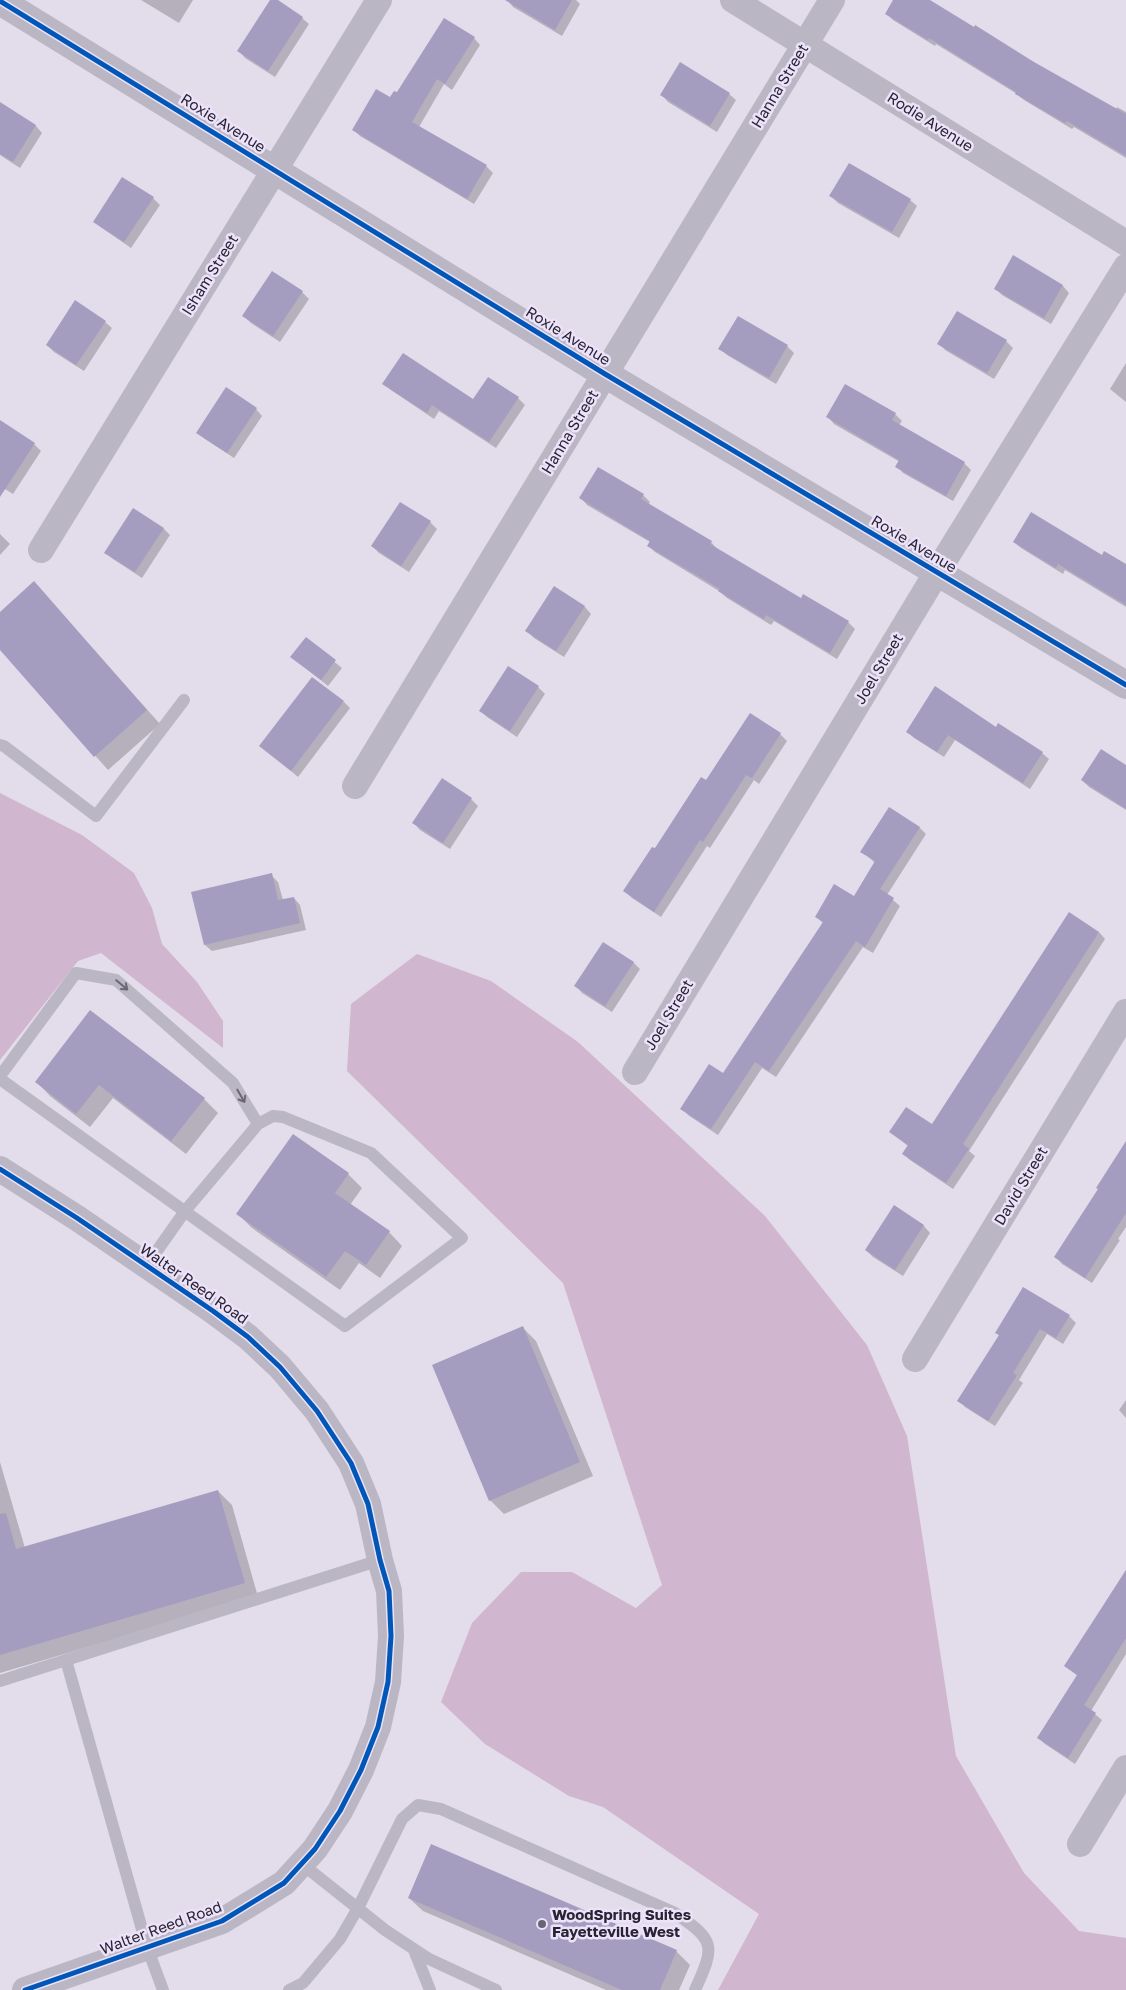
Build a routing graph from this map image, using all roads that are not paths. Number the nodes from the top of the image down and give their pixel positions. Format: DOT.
graph roads {
  1 [pos="379,0"];
  2 [pos="733,0"];
  3 [pos="832,0"];
  4 [pos="0,1"];
  5 [pos="805,44"];
  6 [pos="275,170"];
  7 [pos="1126,243"];
  8 [pos="1126,267"];
  9 [pos="605,374"];
  10 [pos="41,550"];
  11 [pos="937,572"];
  12 [pos="1126,685"];
  13 [pos="184,700"];
  14 [pos="0,745"];
  15 [pos="354,786"];
  16 [pos="1126,1012"];
  17 [pos="635,1072"];
  18 [pos="0,1077"];
  19 [pos="258,1124"];
  20 [pos="0,1169"];
  21 [pos="184,1211"];
  22 [pos="147,1266"];
  23 [pos="916,1359"];
  24 [pos="380,1560"];
  25 [pos="66,1660"];
  26 [pos="0,1681"];
  27 [pos="1126,1768"];
  28 [pos="1080,1844"];
  29 [pos="302,1864"];
  30 [pos="358,1908"];
  31 [pos="146,1947"];
  32 [pos="414,1950"];
  33 [pos="24,1990"];
  34 [pos="163,1990"];
  35 [pos="289,1990"];
  36 [pos="430,1990"];
  37 [pos="496,1990"];
  38 [pos="695,1990"];
  1 -- 6 [label="street, Isham Street"];
  2 -- 5 [label="street, Rodie Avenue"];
  3 -- 5 [label="street, Hanna Street"];
  4 -- 6 [label="street, Roxie Avenue"];
  5 -- 7 [label="street, Rodie Avenue"];
  5 -- 9 [label="street, Hanna Street"];
  6 -- 9 [label="street, Roxie Avenue"];
  6 -- 10 [label="street, Isham Street"];
  8 -- 11 [label="street, Joel Street"];
  9 -- 11 [label="street, Roxie Avenue"];
  9 -- 15 [label="street, Hanna Street"];
  11 -- 12 [label="street, Roxie Avenue"];
  11 -- 17 [label="street, Joel Street"];
  13 -- 14 [label="lane"];
  16 -- 23 [label="street, David Street"];
  18 -- 19 [label="lane, one-way"];
  18 -- 21 [label="lane"];
  19 -- 21 [label="lane"];
  19 -- 21 [label="lane"];
  20 -- 22 [label="street, Walter Reed Road"];
  21 -- 22 [label="lane"];
  22 -- 24 [label="street, Walter Reed Road"];
  24 -- 25 [label="lane"];
  24 -- 29 [label="street, Walter Reed Road"];
  25 -- 26 [label="lane"];
  25 -- 31 [label="lane"];
  27 -- 28 [label="street"];
  29 -- 30 [label="lane"];
  29 -- 31 [label="street, Walter Reed Road"];
  30 -- 32 [label="lane"];
  30 -- 35 [label="lane"];
  30 -- 38 [label="lane"];
  31 -- 33 [label="street, Walter Reed Road"];
  31 -- 34 [label="lane"];
  32 -- 36 [label="lane"];
  32 -- 37 [label="lane"];
}
